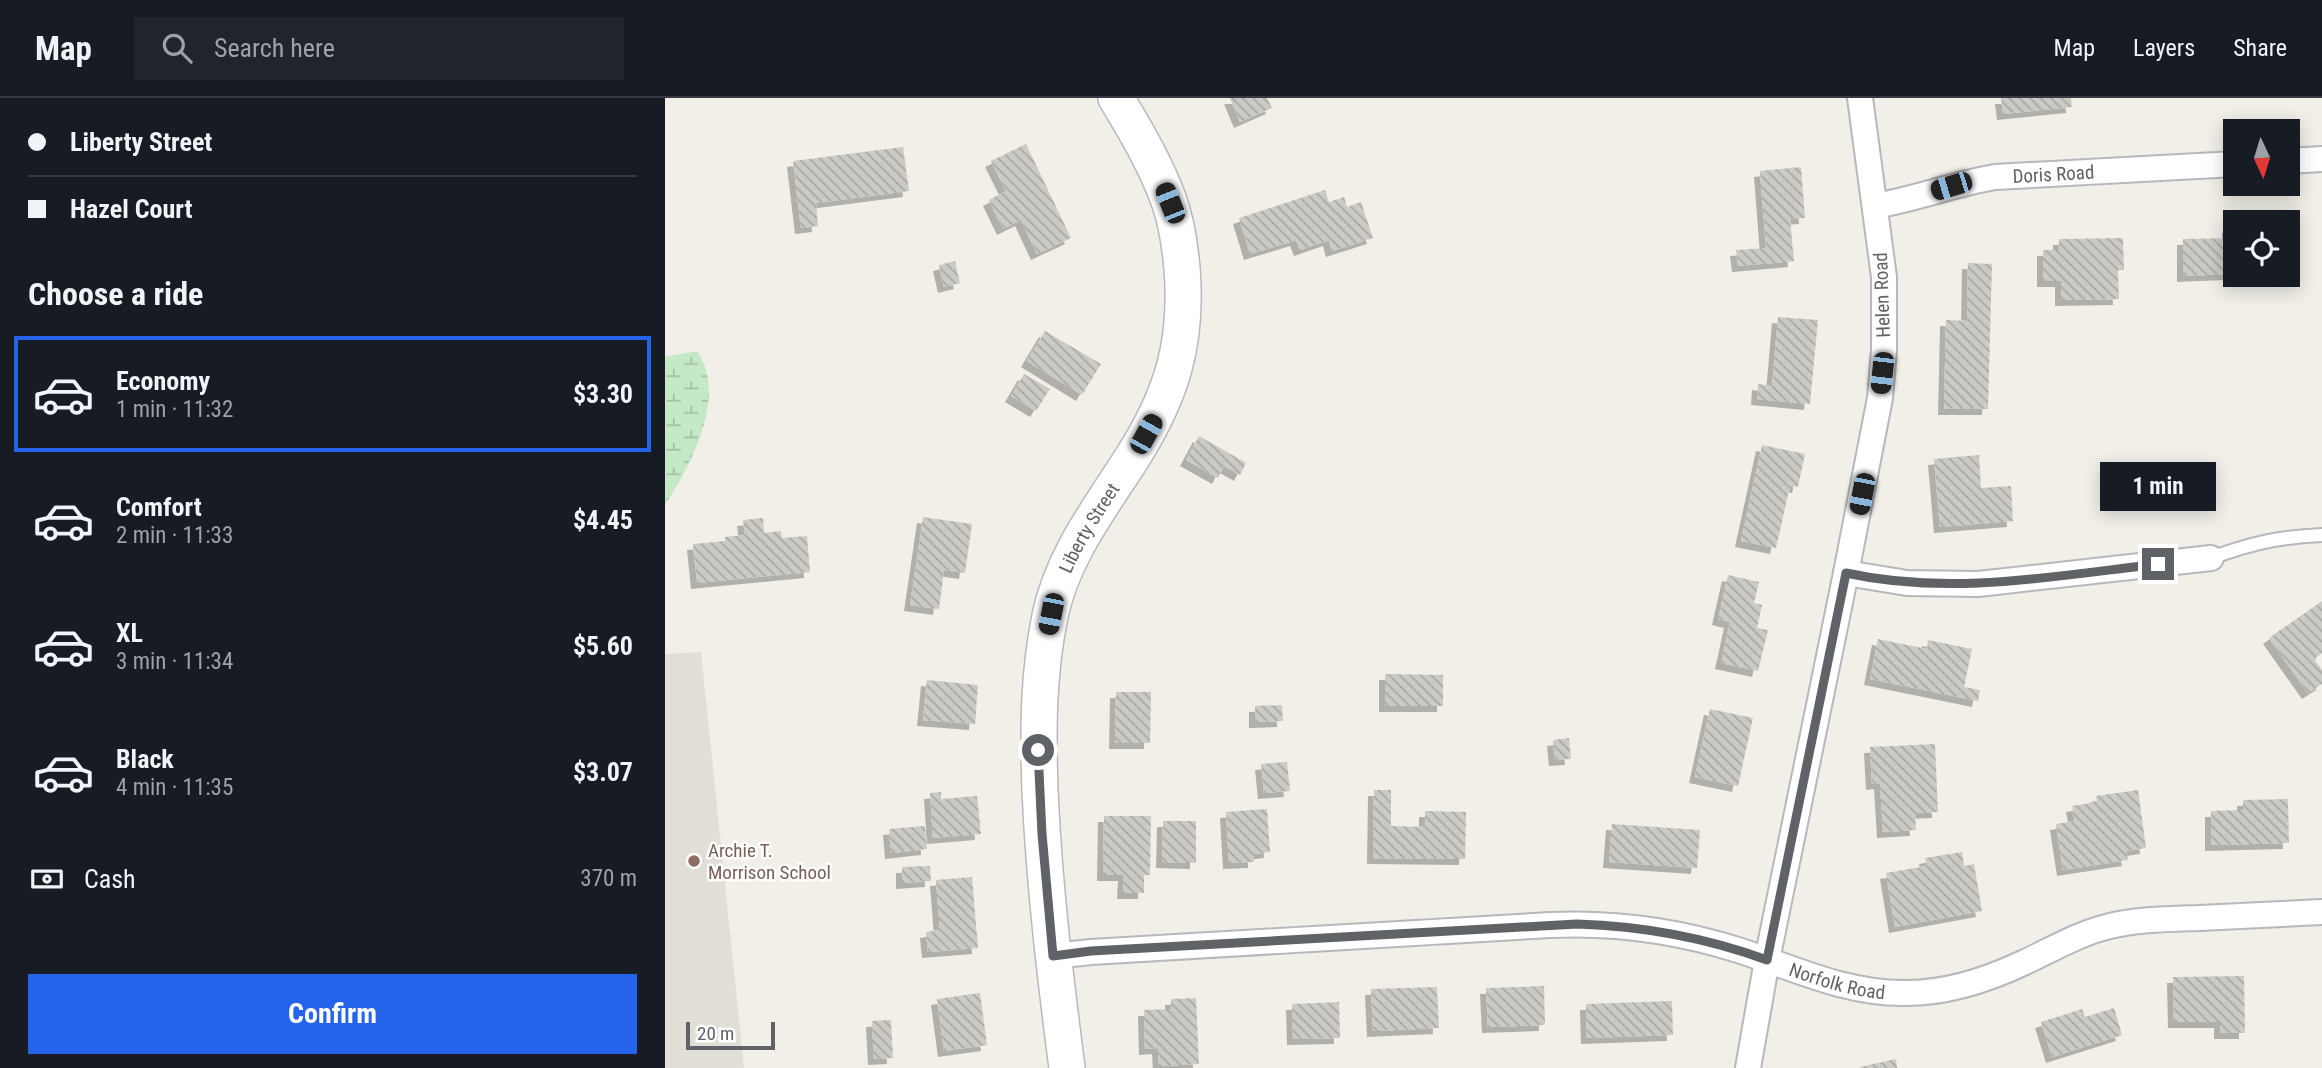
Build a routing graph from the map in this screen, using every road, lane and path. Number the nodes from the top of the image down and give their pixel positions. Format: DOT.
graph roads {
  1 [pos="1116,98"];
  2 [pos="1860,98"];
  3 [pos="2322,159"];
  4 [pos="2300,160"];
  5 [pos="2223,164"];
  6 [pos="1875,206"];
  7 [pos="2322,535"];
  8 [pos="2211,558"];
  9 [pos="1846,573"];
  10 [pos="2322,912"];
  11 [pos="1053,956"];
  12 [pos="1767,960"];
  13 [pos="1067,1068"];
  14 [pos="1748,1068"];
  1 -- 11 [label="main road, Liberty Street"];
  2 -- 6 [label="street, Helen Road"];
  3 -- 4 [label="street"];
  5 -- 6 [label="street, Doris Road"];
  6 -- 9 [label="street, Helen Road"];
  7 -- 8 [label="lane"];
  8 -- 9 [label="street"];
  9 -- 12 [label="street, Helen Road"];
  10 -- 12 [label="street, Norfolk Road"];
  11 -- 12 [label="street, Norfolk Road"];
  11 -- 13 [label="main road, Liberty Street"];
  12 -- 14 [label="street, Helen Road"];
}
